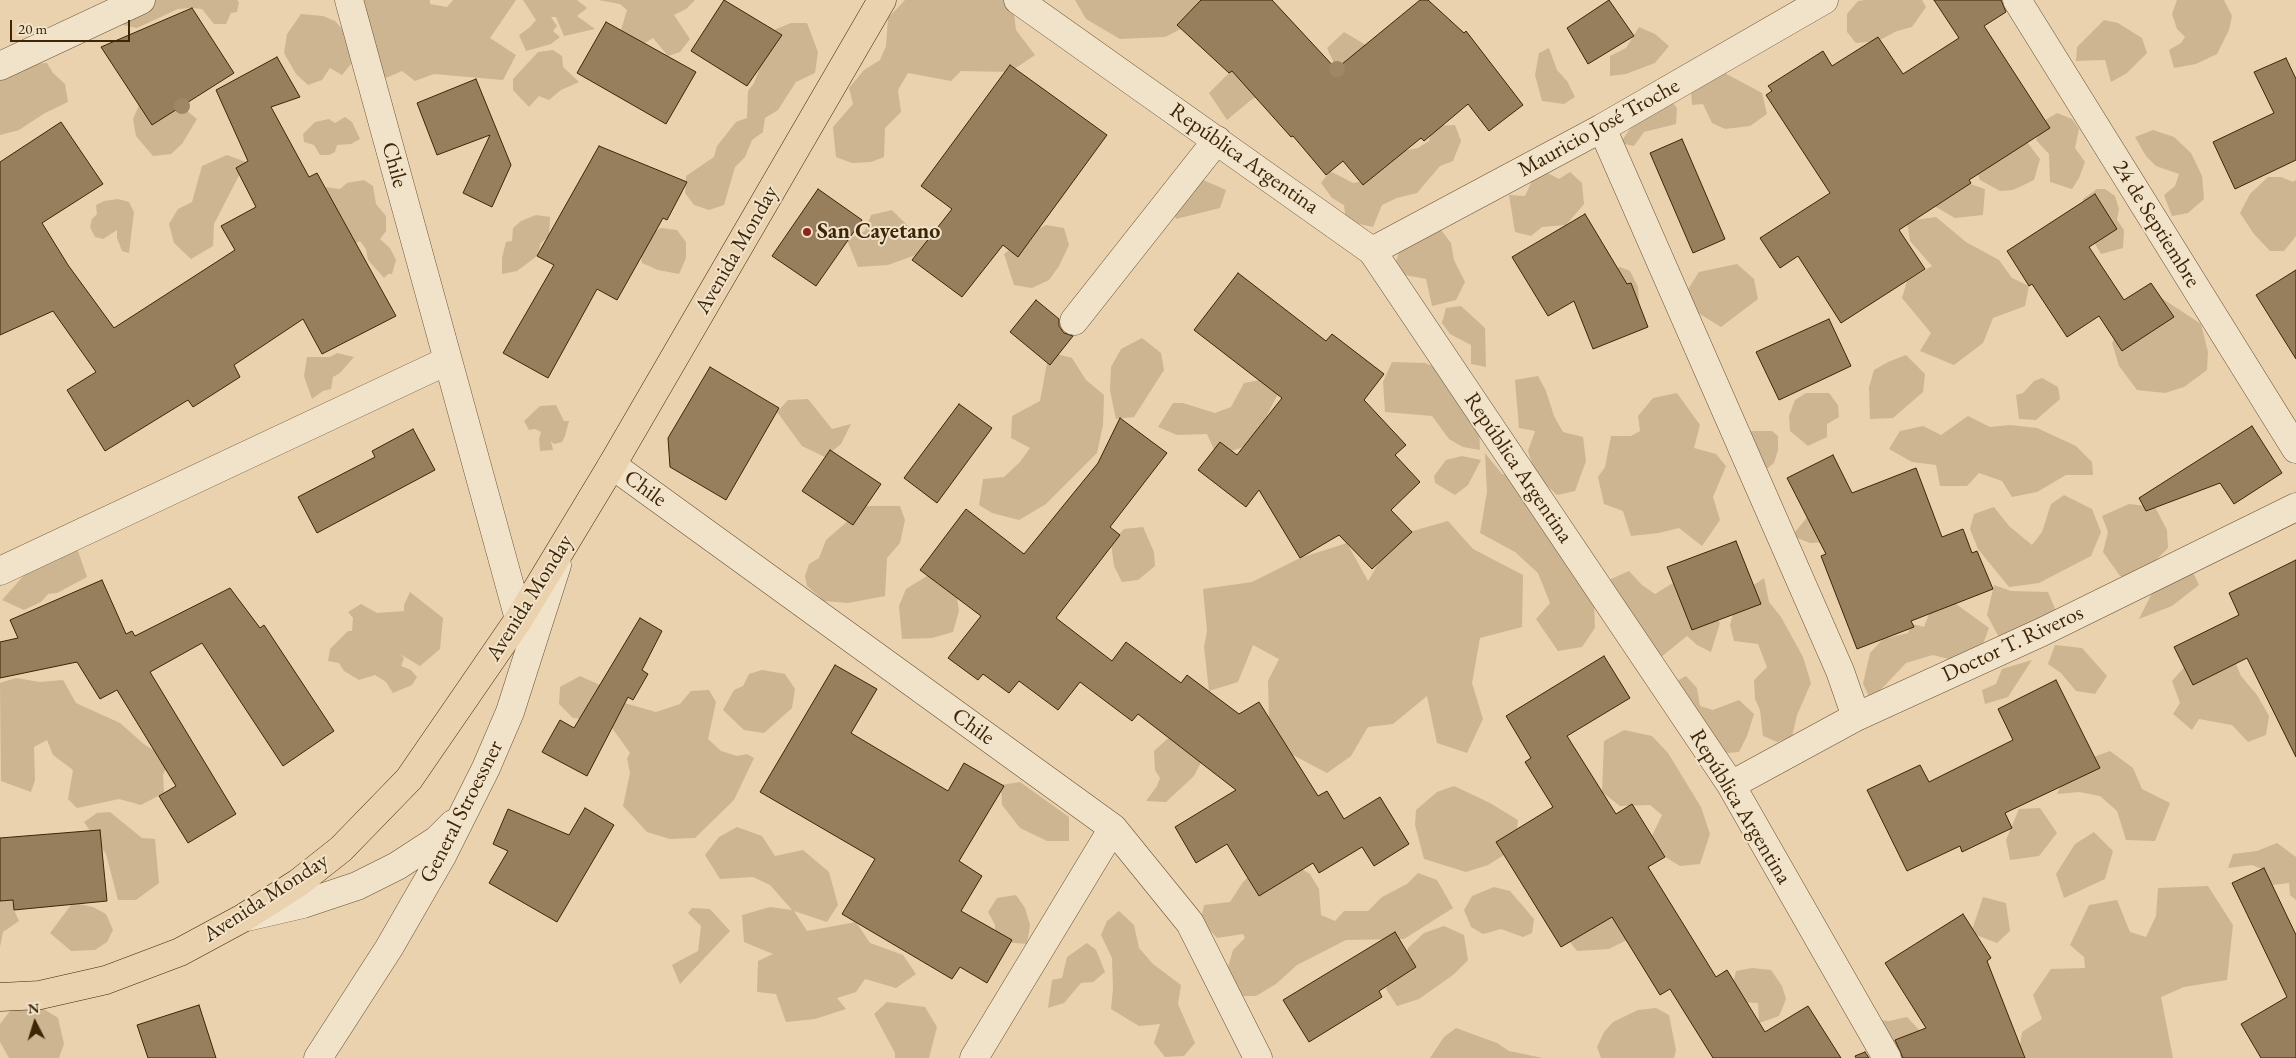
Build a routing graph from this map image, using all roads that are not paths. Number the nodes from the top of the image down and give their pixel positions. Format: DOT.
graph roads {
  1 [pos="141,0"];
  2 [pos="349,0"];
  3 [pos="882,0"];
  4 [pos="1018,0"];
  5 [pos="1824,0"];
  6 [pos="2017,0"];
  7 [pos="0,66"];
  8 [pos="1602,128"];
  9 [pos="1217,140"];
  10 [pos="1372,251"];
  11 [pos="1074,321"];
  12 [pos="447,361"];
  13 [pos="2296,449"];
  14 [pos="612,465"];
  15 [pos="2296,507"];
  16 [pos="564,545"];
  17 [pos="0,571"];
  18 [pos="519,619"];
  19 [pos="1856,716"];
  20 [pos="1731,785"];
  21 [pos="463,815"];
  22 [pos="1112,828"];
  23 [pos="243,918"];
  24 [pos="0,997"];
  25 [pos="318,1058"];
  26 [pos="974,1058"];
  27 [pos="1258,1058"];
  28 [pos="1887,1058"];
  1 -- 7 [label="street"];
  2 -- 12 [label="street, Chile"];
  3 -- 14 [label="main road, Avenida Monday"];
  4 -- 9 [label="street, República Argentina"];
  5 -- 8 [label="street, Mauricio José Troche"];
  6 -- 13 [label="street, 24 de Septiembre"];
  8 -- 10 [label="street, Mauricio José Troche"];
  8 -- 19 [label="street"];
  9 -- 10 [label="street, República Argentina"];
  9 -- 11 [label="street"];
  10 -- 20 [label="street, República Argentina"];
  12 -- 17 [label="street"];
  12 -- 18 [label="street, Chile"];
  14 -- 16 [label="main road, Avenida Monday"];
  14 -- 22 [label="street, Chile"];
  15 -- 19 [label="street, Doctor T. Riveros"];
  16 -- 18 [label="main road, Avenida Monday"];
  16 -- 21 [label="street, General Stroessner"];
  18 -- 23 [label="main road, Avenida Monday"];
  19 -- 20 [label="street, Doctor T. Riveros"];
  20 -- 28 [label="street, República Argentina"];
  21 -- 23 [label="street"];
  21 -- 25 [label="street, General Stroessner"];
  22 -- 26 [label="street"];
  22 -- 27 [label="street, Chile"];
  23 -- 24 [label="main road, Avenida Monday"];
}
